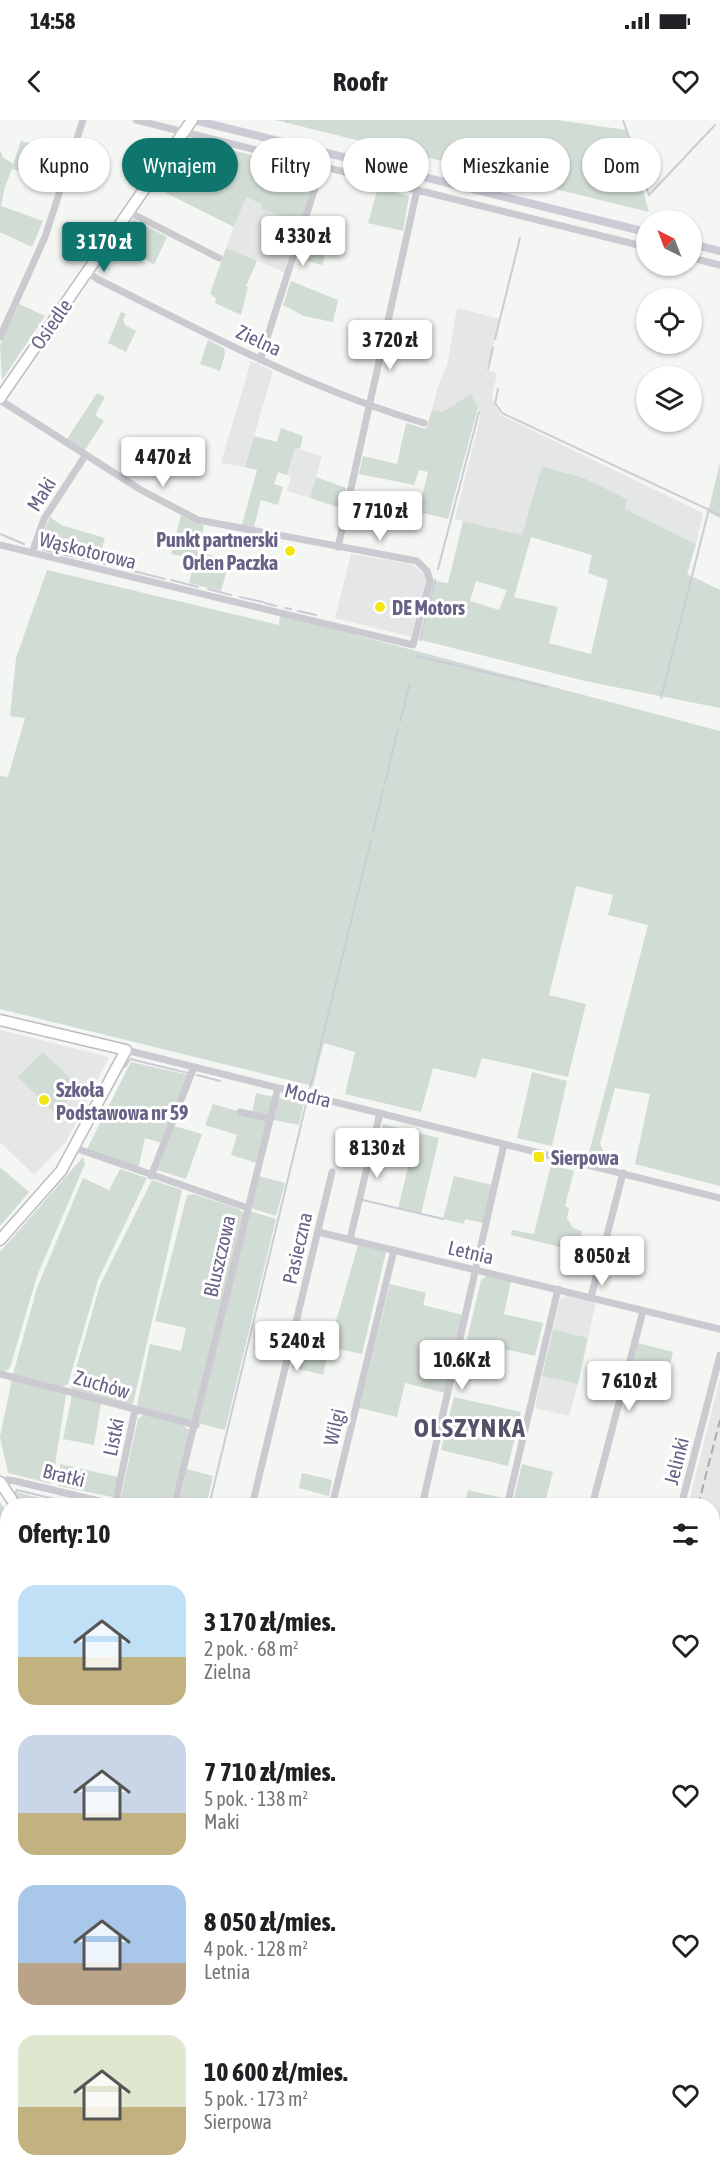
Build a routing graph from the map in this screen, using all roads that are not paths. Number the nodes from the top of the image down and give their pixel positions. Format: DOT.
graph roads {
  1 [pos="83,120"];
  2 [pos="136,120"];
  3 [pos="189,125"];
  4 [pos="250,144"];
  5 [pos="314,192"];
  6 [pos="417,192"];
  7 [pos="425,192"];
  8 [pos="129,212"];
  9 [pos="636,245"];
  10 [pos="219,258"];
  11 [pos="702,260"];
  12 [pos="720,265"];
  13 [pos="88,272"];
  14 [pos="0,337"];
  15 [pos="260,360"];
  16 [pos="0,399"];
  17 [pos="370,407"];
  18 [pos="424,423"];
  19 [pos="85,456"];
  20 [pos="0,545"];
  21 [pos="338,547"];
  22 [pos="32,553"];
  23 [pos="0,1020"];
  24 [pos="126,1050"];
  25 [pos="194,1067"];
  26 [pos="278,1088"];
  27 [pos="240,1112"];
  28 [pos="380,1113"];
  29 [pos="271,1119"];
  30 [pos="504,1144"];
  31 [pos="75,1148"];
  32 [pos="332,1172"];
  33 [pos="623,1173"];
  34 [pos="151,1176"];
  35 [pos="720,1198"];
  36 [pos="248,1208"];
  37 [pos="318,1232"];
  38 [pos="350,1239"];
  39 [pos="0,1240"];
  40 [pos="394,1251"];
  41 [pos="477,1270"];
  42 [pos="558,1289"];
  43 [pos="591,1297"];
  44 [pos="643,1311"];
  45 [pos="720,1329"];
  46 [pos="720,1355"];
  47 [pos="0,1374"];
  48 [pos="135,1410"];
  49 [pos="196,1425"];
  50 [pos="0,1483"];
  51 [pos="10,1498"];
  52 [pos="88,1498"];
  53 [pos="118,1498"];
  54 [pos="176,1498"];
  55 [pos="254,1498"];
  56 [pos="334,1498"];
  57 [pos="425,1498"];
  58 [pos="509,1498"];
  59 [pos="594,1498"];
  60 [pos="683,1498"];
  1 -- 14 [label="street"];
  2 -- 3 [label="street"];
  3 -- 4 [label="street"];
  3 -- 8 [label="street, Osiedle"];
  5 -- 15 [label="street"];
  6 -- 17 [label="street"];
  7 -- 9 [label="street"];
  8 -- 10 [label="street"];
  8 -- 13 [label="street, Osiedle"];
  11 -- 12 [label="street"];
  13 -- 15 [label="street, Zielna"];
  13 -- 16 [label="street, Osiedle"];
  15 -- 17 [label="street, Zielna"];
  16 -- 19 [label="street"];
  17 -- 18 [label="street, Zielna"];
  17 -- 21 [label="street"];
  19 -- 21 [label="street"];
  19 -- 22 [label="street, Maki"];
  20 -- 22 [label="street, Wąskotorowa"];
  21 -- 22 [label="street, Wąskotorowa"];
  23 -- 24 [label="street, Modra"];
  24 -- 25 [label="street, Modra"];
  24 -- 31 [label="street"];
  25 -- 26 [label="street, Modra"];
  25 -- 34 [label="street"];
  26 -- 28 [label="street, Modra"];
  26 -- 29 [label="street, Bluszczowa"];
  27 -- 29 [label="street"];
  28 -- 30 [label="street, Modra"];
  28 -- 38 [label="street"];
  29 -- 36 [label="street, Bluszczowa"];
  30 -- 33 [label="street, Modra"];
  30 -- 41 [label="street"];
  31 -- 34 [label="street"];
  31 -- 39 [label="street"];
  32 -- 37 [label="street, Pasieczna"];
  33 -- 35 [label="street, Modra"];
  33 -- 43 [label="street"];
  34 -- 36 [label="street"];
  36 -- 49 [label="street, Bluszczowa"];
  37 -- 38 [label="street, Letnia"];
  37 -- 55 [label="street, Pasieczna"];
  38 -- 40 [label="street, Letnia"];
  40 -- 41 [label="street, Letnia"];
  40 -- 56 [label="street, Wilgi"];
  41 -- 42 [label="street, Letnia"];
  41 -- 57 [label="street"];
  42 -- 43 [label="street, Letnia"];
  42 -- 58 [label="street"];
  43 -- 44 [label="street, Letnia"];
  44 -- 45 [label="street, Letnia"];
  44 -- 59 [label="street"];
  46 -- 60 [label="street, Jelinki"];
  47 -- 48 [label="street, Zuchów"];
  48 -- 49 [label="street, Zuchów"];
  48 -- 53 [label="street, Listki"];
  49 -- 54 [label="street, Bluszczowa"];
  50 -- 51 [label="street"];
  50 -- 52 [label="street, Bratki"];
}
